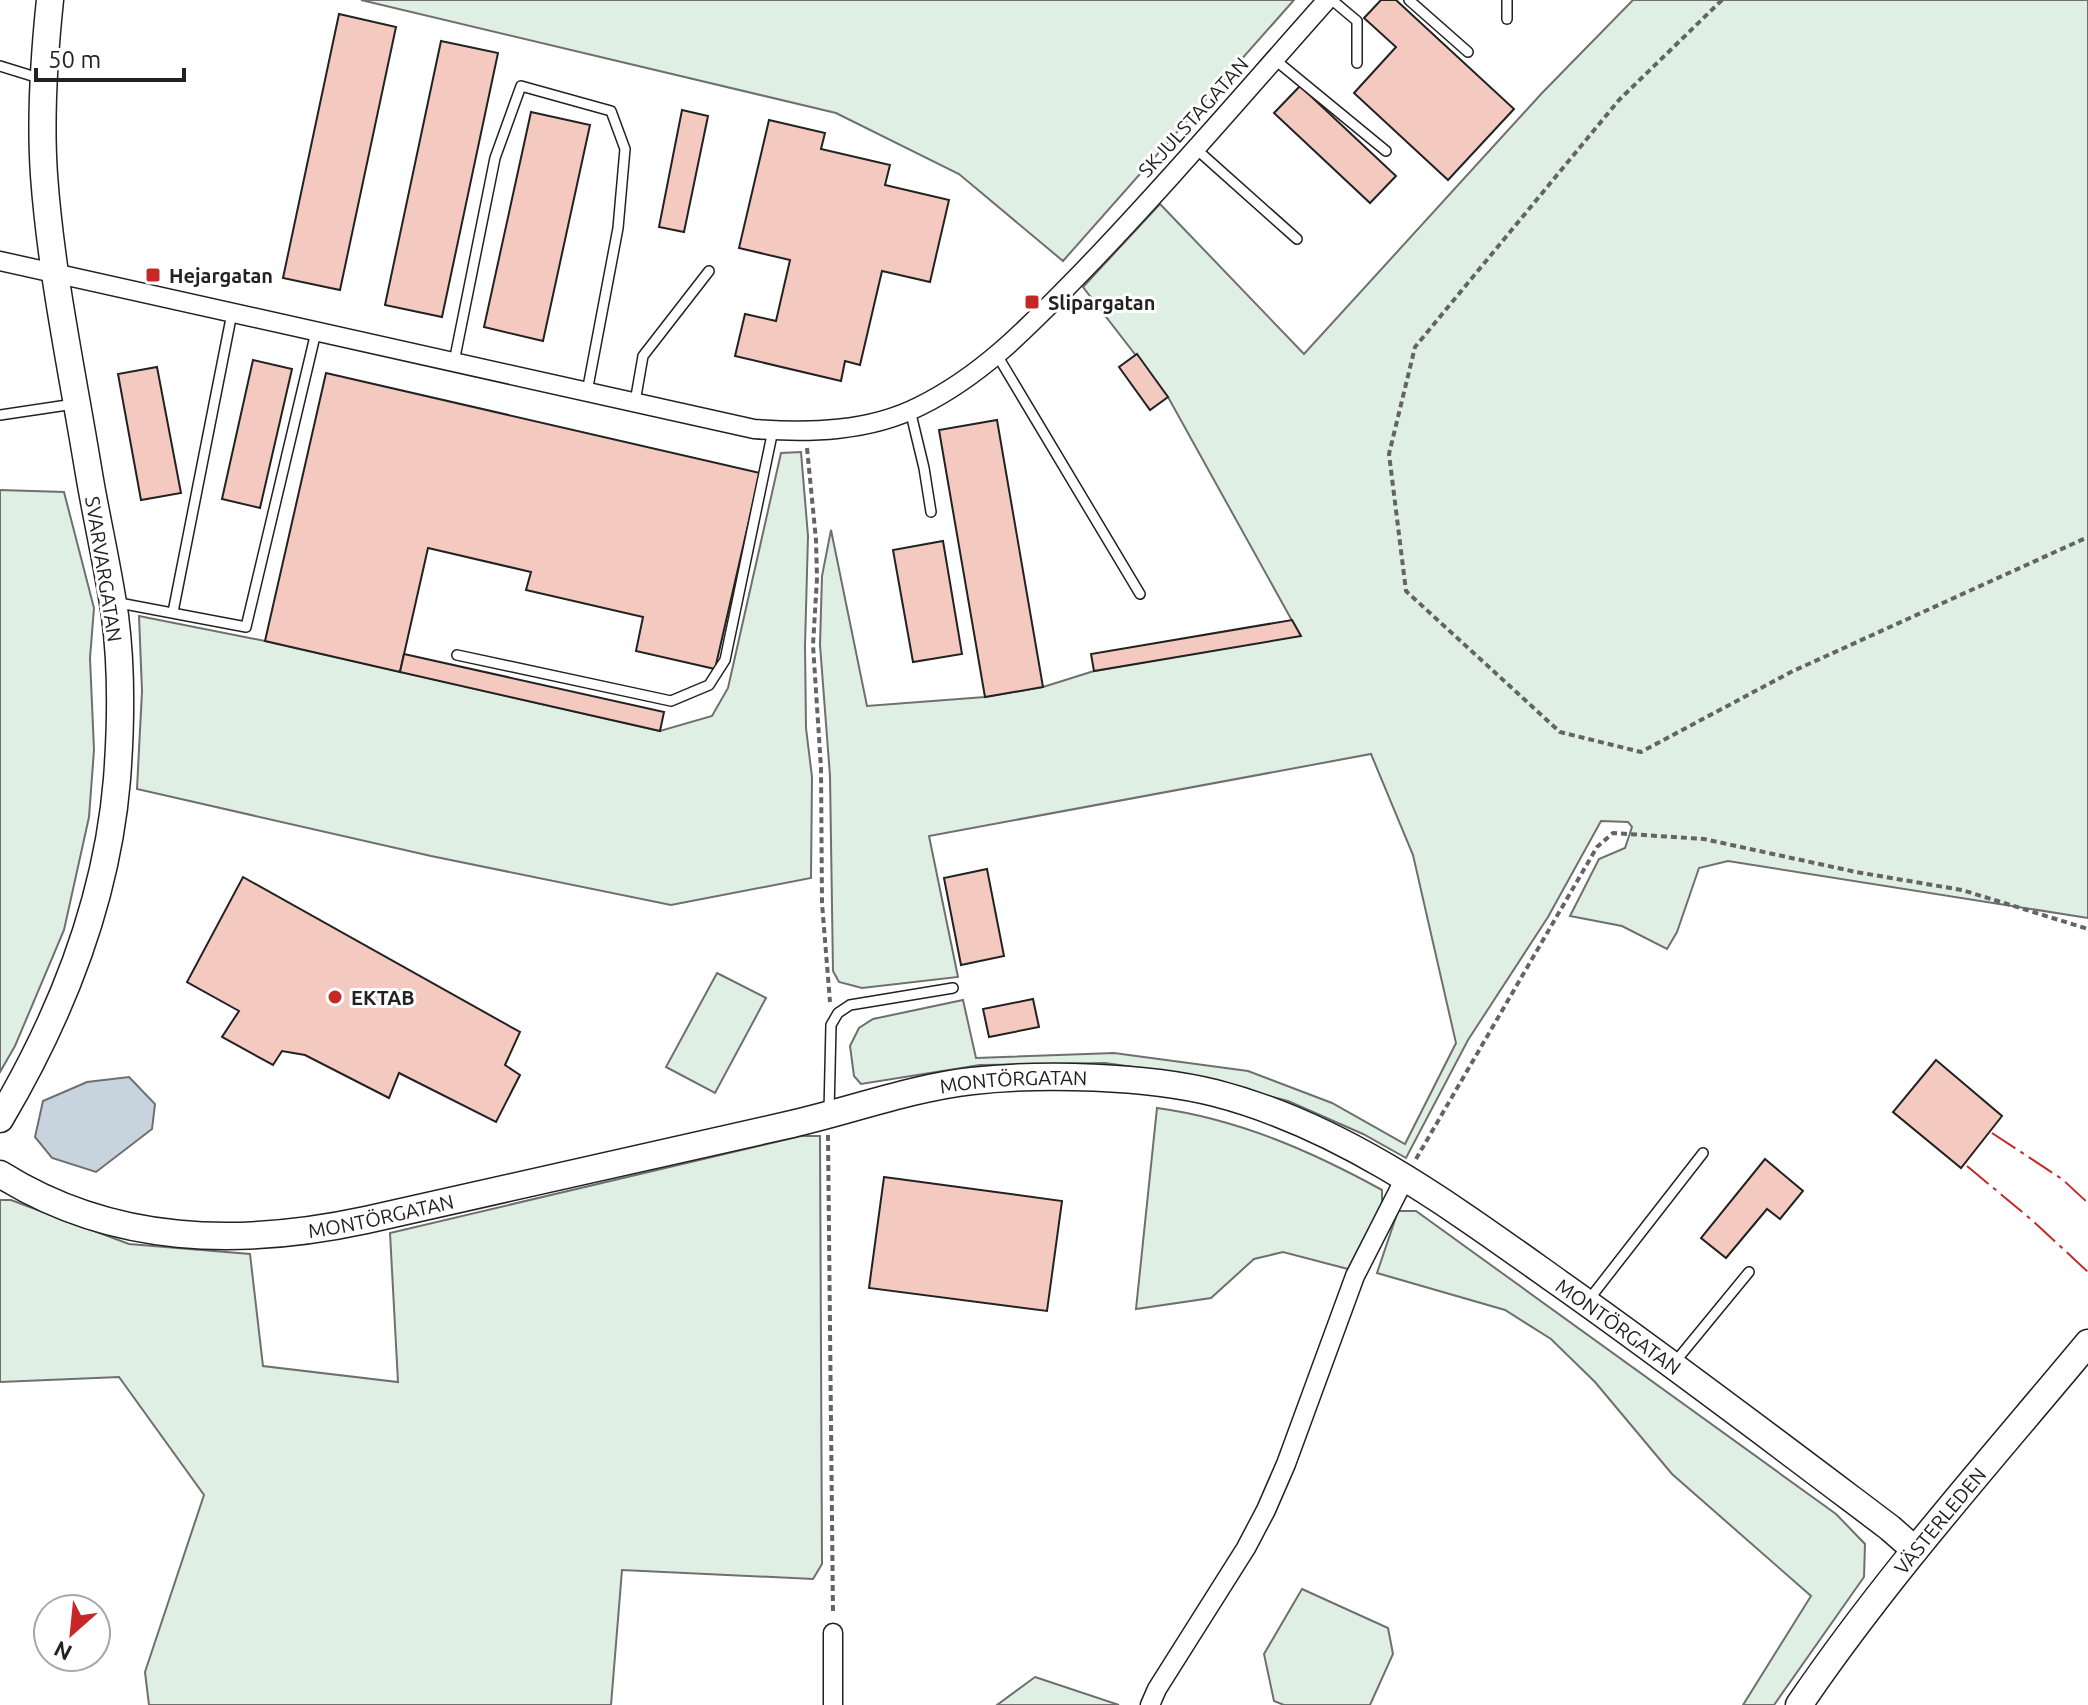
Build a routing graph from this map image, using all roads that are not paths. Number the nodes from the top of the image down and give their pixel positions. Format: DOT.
graph roads {
  1 [pos="50,0"];
  2 [pos="1329,0"];
  3 [pos="1409,0"];
  4 [pos="1507,0"];
  5 [pos="1507,19"];
  6 [pos="1468,52"];
  7 [pos="1274,59"];
  8 [pos="1357,63"];
  9 [pos="0,66"];
  10 [pos="45,80"];
  11 [pos="1195,148"];
  12 [pos="1386,151"];
  13 [pos="1297,239"];
  14 [pos="0,261"];
  15 [pos="709,271"];
  16 [pos="56,274"];
  17 [pos="232,313"];
  18 [pos="316,332"];
  19 [pos="997,355"];
  20 [pos="454,362"];
  21 [pos="587,392"];
  22 [pos="635,402"];
  23 [pos="77,403"];
  24 [pos="910,410"];
  25 [pos="0,415"];
  26 [pos="773,430"];
  27 [pos="931,512"];
  28 [pos="1140,594"];
  29 [pos="112,602"];
  30 [pos="173,612"];
  31 [pos="457,655"];
  32 [pos="953,988"];
  33 [pos="829,1115"];
  34 [pos="0,1119"];
  35 [pos="1703,1153"];
  36 [pos="0,1174"];
  37 [pos="1405,1178"];
  38 [pos="1749,1272"];
  39 [pos="1587,1303"];
  40 [pos="2088,1343"];
  41 [pos="1673,1364"];
  42 [pos="1915,1550"];
  43 [pos="833,1633"];
  44 [pos="833,1705"];
  45 [pos="1150,1705"];
  46 [pos="1799,1705"];
  1 -- 10 [label="street, SVARVARGATAN"];
  2 -- 7 [label="street, SKJULSTAGATAN"];
  2 -- 8 [label="lane"];
  3 -- 6 [label="lane"];
  4 -- 5 [label="lane"];
  7 -- 11 [label="street, SKJULSTAGATAN"];
  7 -- 12 [label="lane"];
  9 -- 10 [label="lane"];
  10 -- 16 [label="street, SVARVARGATAN"];
  11 -- 13 [label="lane"];
  11 -- 19 [label="street, SKJULSTAGATAN"];
  14 -- 16 [label="street"];
  15 -- 22 [label="lane"];
  16 -- 17 [label="street"];
  16 -- 23 [label="street, SVARVARGATAN"];
  17 -- 18 [label="street"];
  17 -- 30 [label="lane"];
  18 -- 20 [label="street"];
  18 -- 30 [label="lane"];
  19 -- 24 [label="street"];
  19 -- 28 [label="lane"];
  20 -- 21 [label="street"];
  20 -- 21 [label="lane"];
  21 -- 22 [label="street"];
  22 -- 26 [label="street"];
  23 -- 25 [label="lane"];
  23 -- 29 [label="street, SVARVARGATAN"];
  24 -- 26 [label="street"];
  24 -- 27 [label="lane"];
  26 -- 31 [label="lane"];
  29 -- 30 [label="lane"];
  29 -- 34 [label="street, SVARVARGATAN"];
  32 -- 33 [label="lane"];
  33 -- 36 [label="street, MONTÖRGATAN"];
  33 -- 37 [label="street, MONTÖRGATAN"];
  35 -- 39 [label="lane"];
  37 -- 39 [label="street, MONTÖRGATAN"];
  37 -- 45 [label="street"];
  38 -- 41 [label="lane"];
  39 -- 41 [label="street, MONTÖRGATAN"];
  40 -- 42 [label="street, VÄSTERLEDEN"];
  41 -- 42 [label="street, MONTÖRGATAN"];
  42 -- 46 [label="street, VÄSTERLEDEN"];
  43 -- 44 [label="street"];
}
